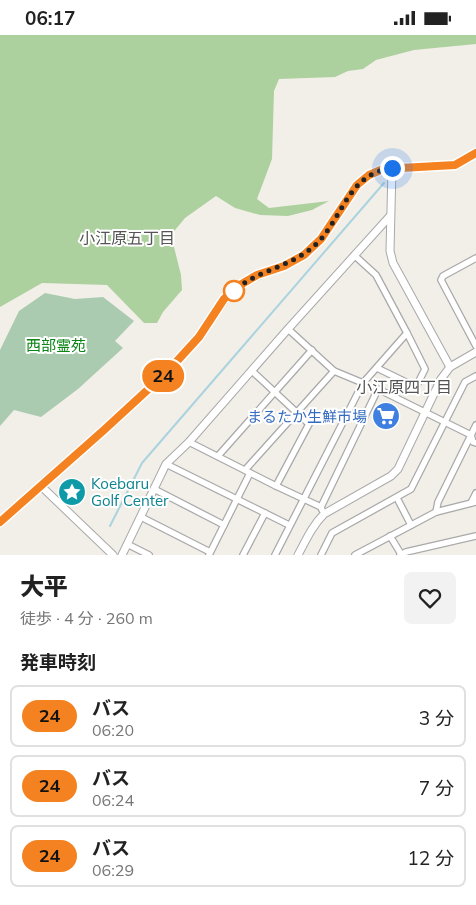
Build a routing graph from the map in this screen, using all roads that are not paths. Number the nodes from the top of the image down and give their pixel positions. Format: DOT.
graph roads {
  1 [pos="476,153"];
  2 [pos="392,168"];
  3 [pos="390,216"];
  4 [pos="354,255"];
  5 [pos="476,258"];
  6 [pos="288,329"];
  7 [pos="407,333"];
  8 [pos="476,346"];
  9 [pos="312,351"];
  10 [pos="476,352"];
  11 [pos="450,367"];
  12 [pos="377,368"];
  13 [pos="252,371"];
  14 [pos="334,371"];
  15 [pos="476,377"];
  16 [pos="363,383"];
  17 [pos="275,393"];
  18 [pos="297,412"];
  19 [pos="426,413"];
  20 [pos="445,421"];
  21 [pos="476,425"];
  22 [pos="471,435"];
  23 [pos="189,442"];
  24 [pos="476,443"];
  25 [pos="218,456"];
  26 [pos="166,464"];
  27 [pos="248,472"];
  28 [pos="41,486"];
  29 [pos="276,486"];
  30 [pos="154,489"];
  31 [pos="476,493"];
  32 [pos="397,498"];
  33 [pos="238,499"];
  34 [pos="304,499"];
  35 [pos="474,503"];
  36 [pos="320,507"];
  37 [pos="436,512"];
  38 [pos="265,513"];
  39 [pos="324,514"];
  40 [pos="141,517"];
  41 [pos="0,522"];
  42 [pos="224,525"];
  43 [pos="289,525"];
  44 [pos="411,525"];
  45 [pos="390,535"];
  46 [pos="476,535"];
  47 [pos="127,545"];
  48 [pos="210,554"];
  49 [pos="114,555"];
  50 [pos="122,555"];
  51 [pos="149,555"];
  52 [pos="243,555"];
  53 [pos="275,555"];
  54 [pos="298,555"];
  55 [pos="321,555"];
  56 [pos="355,555"];
  57 [pos="400,555"];
  1 -- 2 [label="main road"];
  2 -- 3 [label="street"];
  2 -- 28 [label="main road"];
  3 -- 4 [label="street"];
  3 -- 11 [label="street"];
  4 -- 6 [label="street"];
  4 -- 7 [label="street"];
  5 -- 8 [label="street"];
  6 -- 9 [label="street"];
  6 -- 13 [label="street"];
  7 -- 12 [label="street"];
  7 -- 12 [label="street"];
  9 -- 14 [label="street"];
  9 -- 17 [label="street"];
  10 -- 11 [label="street"];
  11 -- 19 [label="street"];
  12 -- 16 [label="street"];
  13 -- 17 [label="street"];
  13 -- 23 [label="street"];
  14 -- 16 [label="street"];
  14 -- 18 [label="street"];
  15 -- 20 [label="street"];
  16 -- 34 [label="street"];
  17 -- 18 [label="street"];
  17 -- 25 [label="street"];
  18 -- 27 [label="street"];
  18 -- 29 [label="street"];
  19 -- 20 [label="street"];
  19 -- 36 [label="street"];
  19 -- 39 [label="street"];
  20 -- 22 [label="street"];
  20 -- 32 [label="street"];
  21 -- 22 [label="street"];
  22 -- 24 [label="street"];
  22 -- 37 [label="street"];
  23 -- 25 [label="street"];
  23 -- 26 [label="street"];
  25 -- 27 [label="street"];
  26 -- 30 [label="street"];
  26 -- 33 [label="street"];
  27 -- 29 [label="street"];
  27 -- 33 [label="street"];
  28 -- 41 [label="main road"];
  28 -- 49 [label="street"];
  29 -- 34 [label="street"];
  30 -- 40 [label="street"];
  30 -- 42 [label="street"];
  31 -- 35 [label="street"];
  32 -- 44 [label="street"];
  32 -- 55 [label="street"];
  33 -- 38 [label="street"];
  33 -- 42 [label="street"];
  34 -- 36 [label="street"];
  34 -- 43 [label="street"];
  35 -- 37 [label="street"];
  36 -- 39 [label="street"];
  37 -- 44 [label="street"];
  38 -- 43 [label="street"];
  38 -- 52 [label="street"];
  39 -- 54 [label="street"];
  40 -- 47 [label="street"];
  40 -- 48 [label="street"];
  42 -- 48 [label="street"];
  43 -- 53 [label="street"];
  44 -- 45 [label="street"];
  45 -- 56 [label="street"];
  45 -- 57 [label="street"];
  46 -- 57 [label="street"];
  47 -- 50 [label="street"];
  47 -- 51 [label="street"];
}
